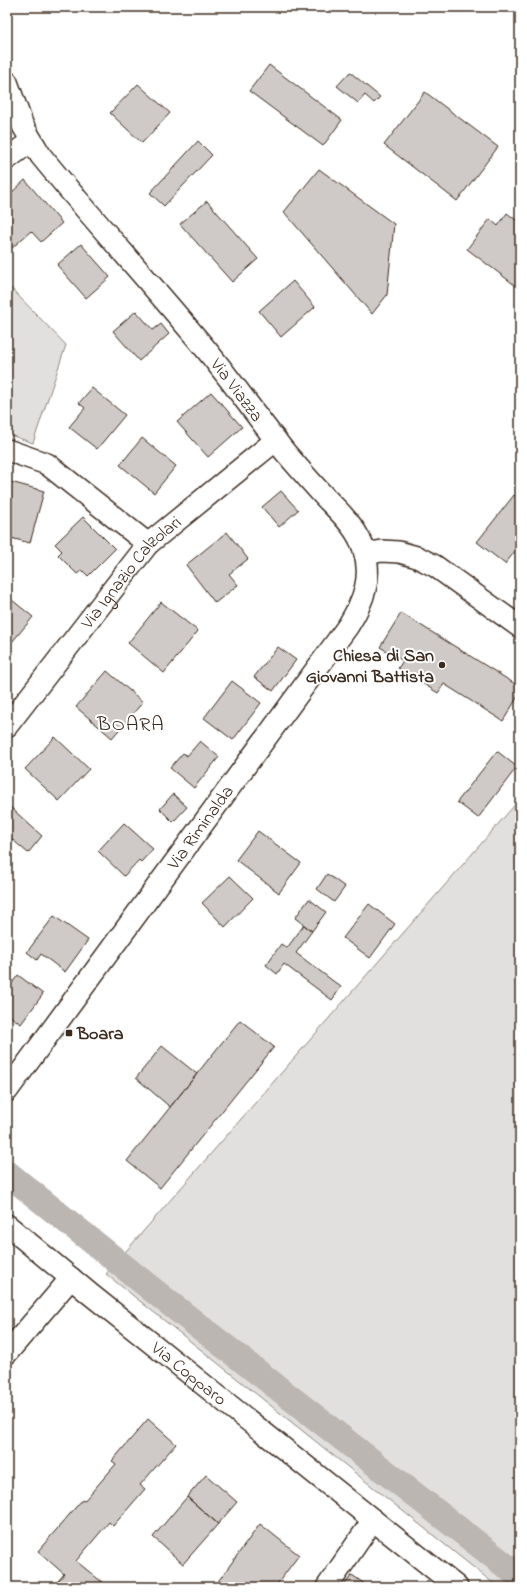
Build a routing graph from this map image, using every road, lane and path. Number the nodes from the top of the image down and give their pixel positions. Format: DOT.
graph roads {
  1 [pos="9,96"];
  2 [pos="31,141"];
  3 [pos="7,159"];
  4 [pos="276,440"];
  5 [pos="7,450"];
  6 [pos="148,544"];
  7 [pos="365,554"];
  8 [pos="520,627"];
  9 [pos="7,726"];
  10 [pos="7,1090"];
  11 [pos="7,1225"];
  12 [pos="71,1278"];
  13 [pos="7,1353"];
  14 [pos="373,1520"];
  15 [pos="327,1587"];
  16 [pos="457,1587"];
  1 -- 2 [label="street, Via Viazza"];
  2 -- 3 [label="street"];
  2 -- 4 [label="street, Via Viazza"];
  4 -- 6 [label="street, Via Ignazio Calzolari"];
  4 -- 7 [label="street, Via Viazza"];
  5 -- 6 [label="street"];
  6 -- 9 [label="street, Via Ignazio Calzolari"];
  7 -- 8 [label="street"];
  7 -- 10 [label="street, Via Riminalda"];
  11 -- 12 [label="street, Via Copparo"];
  12 -- 13 [label="street"];
  12 -- 14 [label="street, Via Copparo"];
  14 -- 15 [label="street"];
  14 -- 16 [label="street, Via Copparo"];
}
